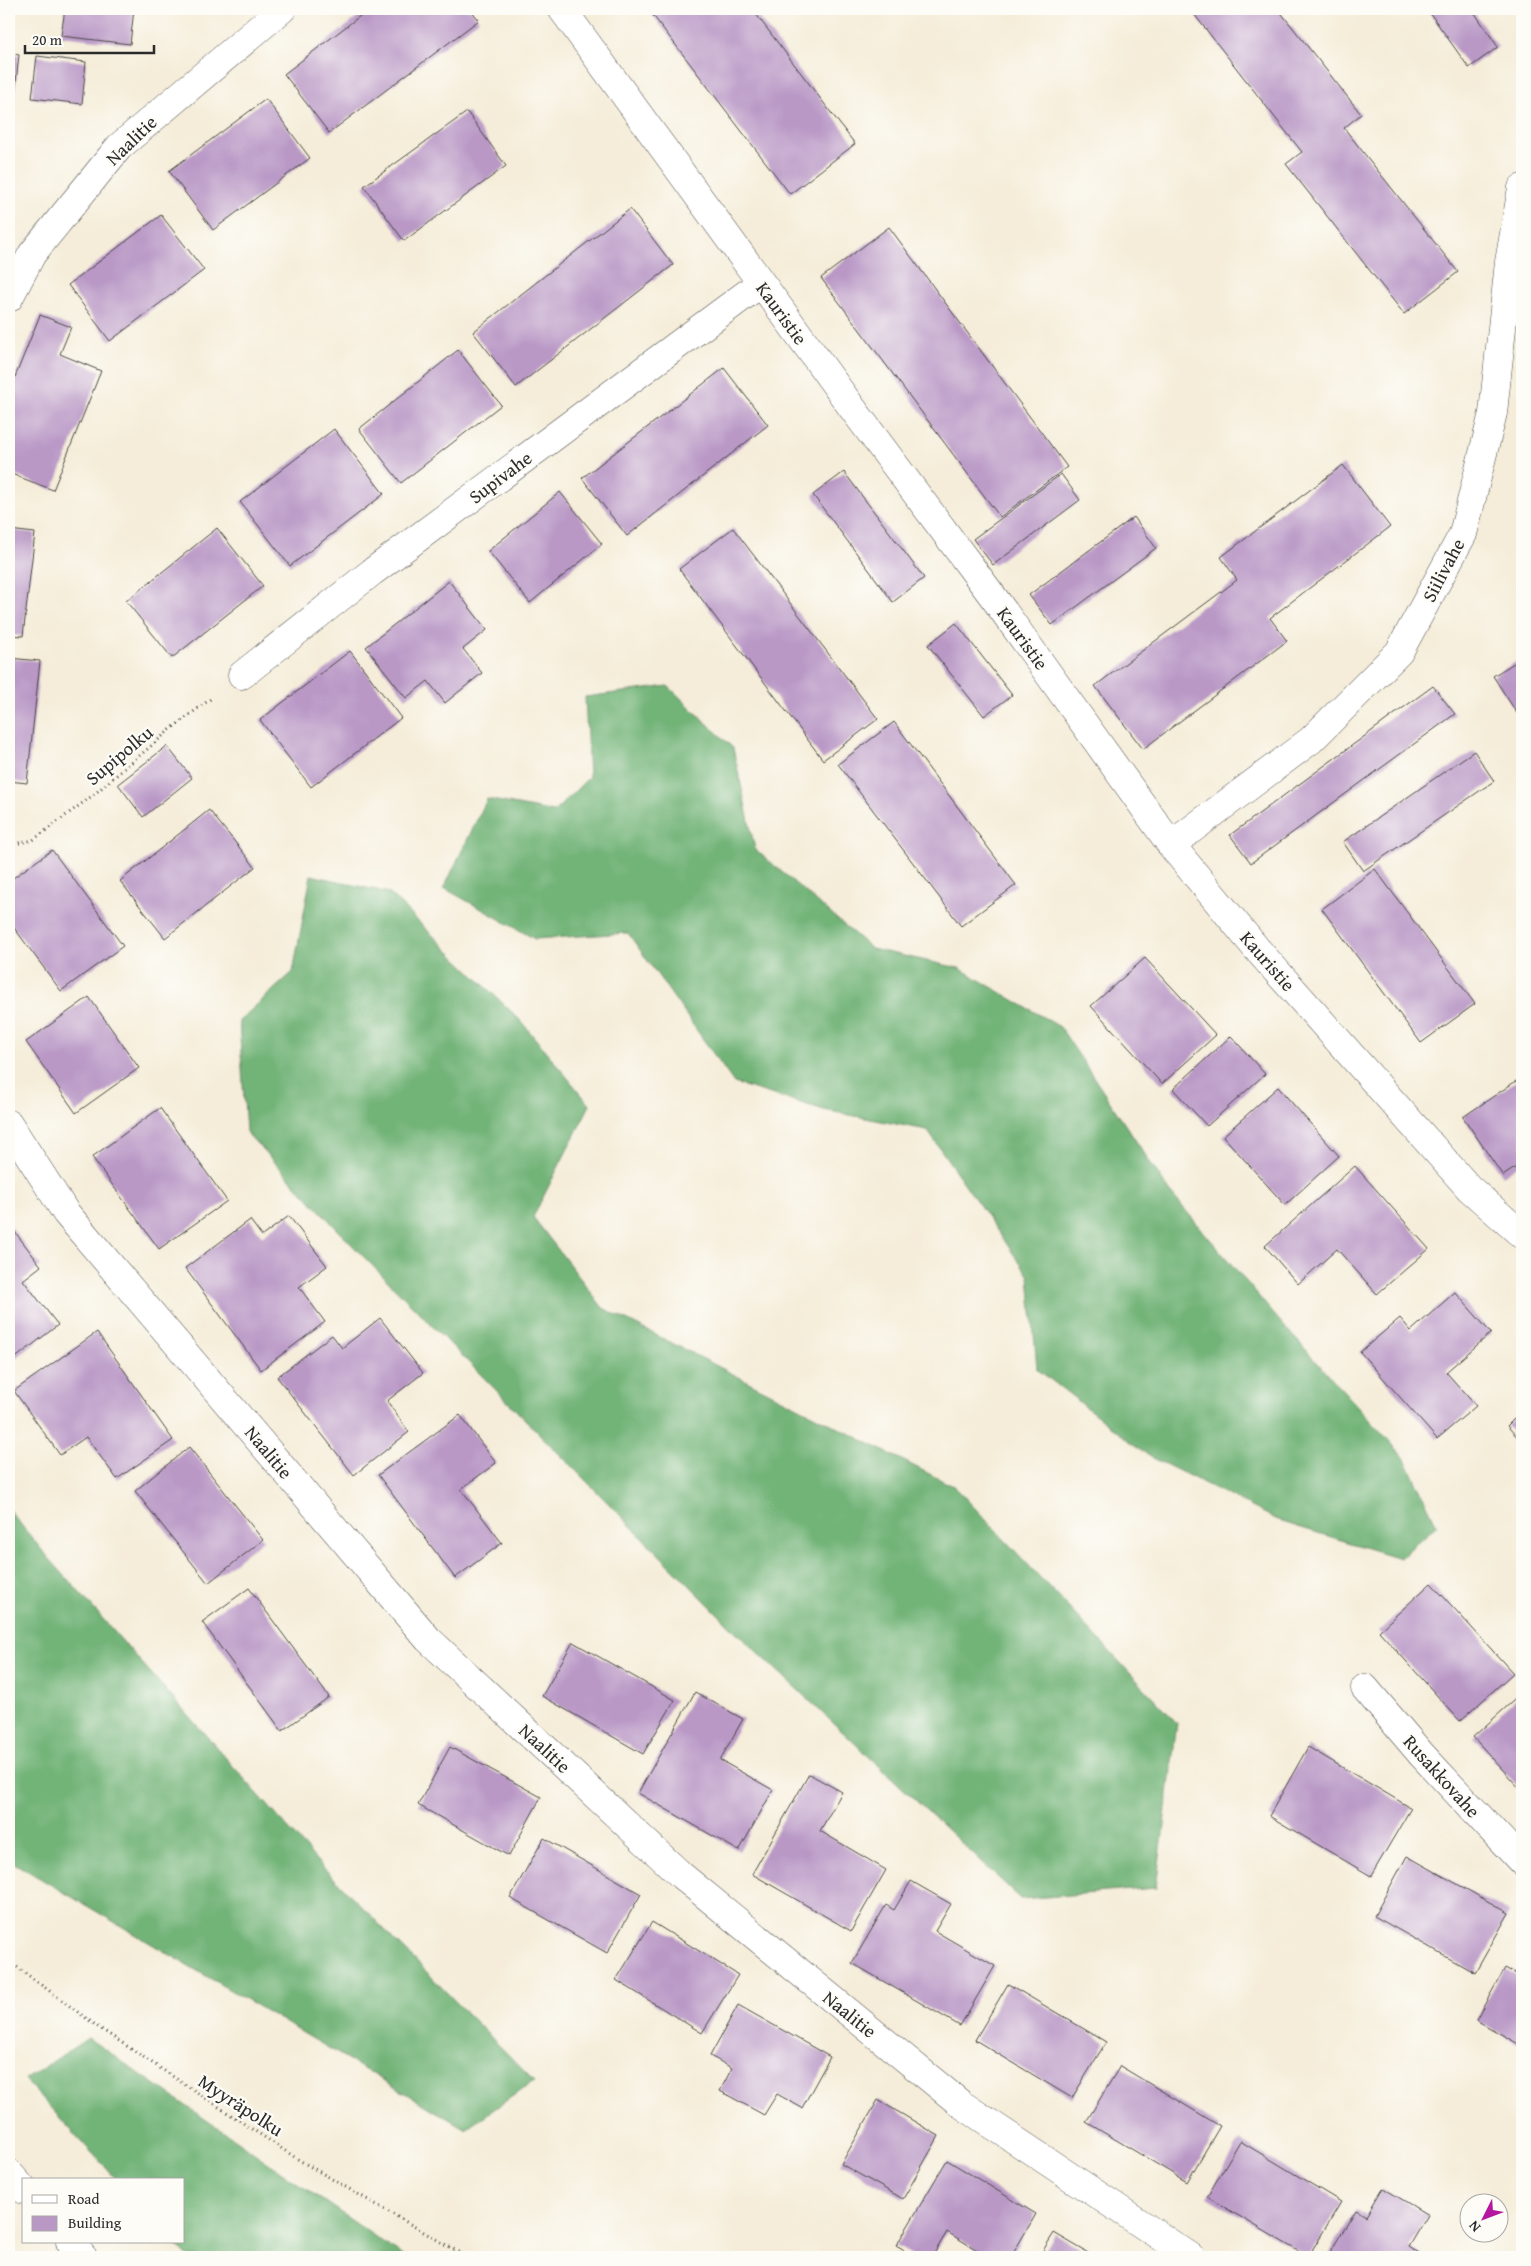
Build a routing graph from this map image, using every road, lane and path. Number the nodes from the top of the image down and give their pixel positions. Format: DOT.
graph roads {
  1 [pos="282,9"];
  2 [pos="562,9"];
  3 [pos="1522,188"];
  4 [pos="761,284"];
  5 [pos="9,298"];
  6 [pos="242,675"];
  7 [pos="9,845"];
  8 [pos="1172,845"];
  9 [pos="9,1124"];
  10 [pos="1522,1235"];
  11 [pos="1365,1688"];
  12 [pos="1522,1862"];
  13 [pos="9,1961"];
  14 [pos="9,2173"];
  15 [pos="22,2188"];
  16 [pos="72,2244"];
  17 [pos="83,2257"];
  18 [pos="467,2257"];
  19 [pos="1191,2257"];
  1 -- 5 [label="street, Naalitie"];
  2 -- 4 [label="street, Kauristie"];
  3 -- 8 [label="street, Siilivahe"];
  4 -- 6 [label="street, Supivahe"];
  4 -- 8 [label="street, Kauristie"];
  6 -- 7 [label="path, Supipolku"];
  8 -- 10 [label="street, Kauristie"];
  9 -- 19 [label="street, Naalitie"];
  11 -- 12 [label="street, Rusakkovahe"];
  13 -- 18 [label="path, Myyräpolku"];
  14 -- 15 [label="street"];
  16 -- 17 [label="street"];
}
